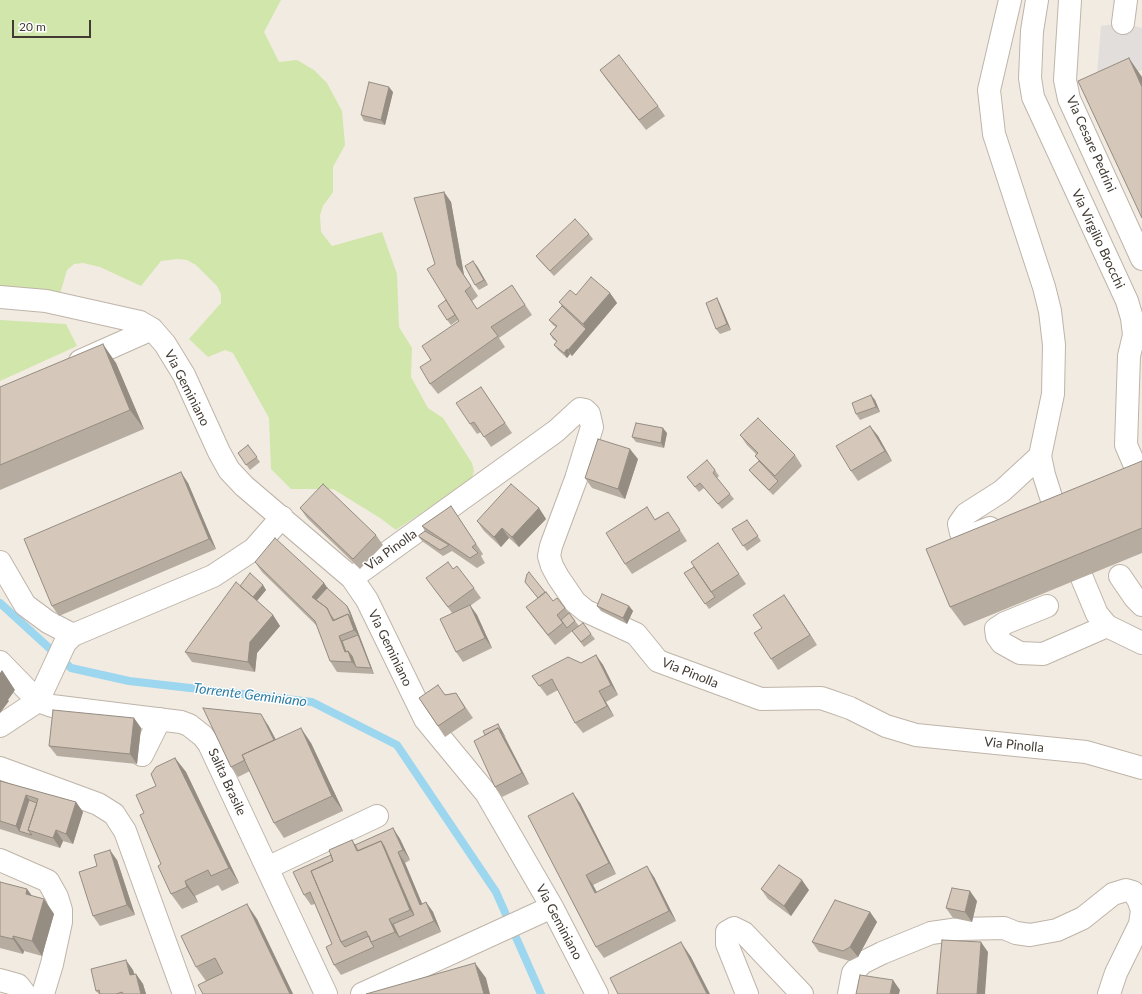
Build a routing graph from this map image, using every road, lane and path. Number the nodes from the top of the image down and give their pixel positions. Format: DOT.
graph roads {
  1 [pos="1010,0"];
  2 [pos="1037,0"];
  3 [pos="1070,0"];
  4 [pos="1126,0"];
  5 [pos="1124,23"];
  6 [pos="1142,259"];
  7 [pos="0,298"];
  8 [pos="152,329"];
  9 [pos="65,368"];
  10 [pos="1040,456"];
  11 [pos="1142,482"];
  12 [pos="282,517"];
  13 [pos="1011,518"];
  14 [pos="1058,519"];
  15 [pos="0,562"];
  16 [pos="1120,576"];
  17 [pos="352,578"];
  18 [pos="1082,578"];
  19 [pos="1142,605"];
  20 [pos="1047,606"];
  21 [pos="1107,626"];
  22 [pos="69,639"];
  23 [pos="1142,644"];
  24 [pos="0,662"];
  25 [pos="40,696"];
  26 [pos="160,719"];
  27 [pos="0,726"];
  28 [pos="142,755"];
  29 [pos="0,768"];
  30 [pos="1142,768"];
  31 [pos="377,816"];
  32 [pos="0,860"];
  33 [pos="267,868"];
  34 [pos="552,906"];
  35 [pos="0,980"];
  36 [pos="25,994"];
  37 [pos="43,994"];
  38 [pos="184,994"];
  39 [pos="326,994"];
  40 [pos="362,994"];
  41 [pos="596,994"];
  42 [pos="747,994"];
  43 [pos="802,994"];
  44 [pos="849,994"];
  45 [pos="1108,994"];
  1 -- 10 [label="street"];
  2 -- 11 [label="street, Via Virgilio Brocchi"];
  3 -- 6 [label="street, Via Cesare Pedrini"];
  4 -- 5 [label="street"];
  7 -- 8 [label="street, Via Geminiano"];
  8 -- 9 [label="street"];
  8 -- 12 [label="street, Via Geminiano"];
  10 -- 13 [label="street"];
  10 -- 14 [label="street"];
  12 -- 17 [label="street, Via Geminiano"];
  12 -- 22 [label="street"];
  15 -- 22 [label="street"];
  16 -- 19 [label="street"];
  17 -- 30 [label="street, Via Pinolla"];
  17 -- 34 [label="street, Via Geminiano"];
  18 -- 21 [label="street"];
  20 -- 21 [label="street"];
  21 -- 23 [label="street"];
  22 -- 25 [label="street"];
  24 -- 25 [label="street"];
  25 -- 26 [label="street, Salita Brasile"];
  25 -- 27 [label="street"];
  26 -- 28 [label="street"];
  26 -- 33 [label="street, Salita Brasile"];
  29 -- 38 [label="street"];
  31 -- 33 [label="street"];
  32 -- 37 [label="street"];
  33 -- 39 [label="street, Salita Brasile"];
  34 -- 40 [label="street"];
  34 -- 41 [label="street, Via Geminiano"];
  35 -- 36 [label="street"];
  42 -- 43 [label="street"];
  44 -- 45 [label="street"];
}
